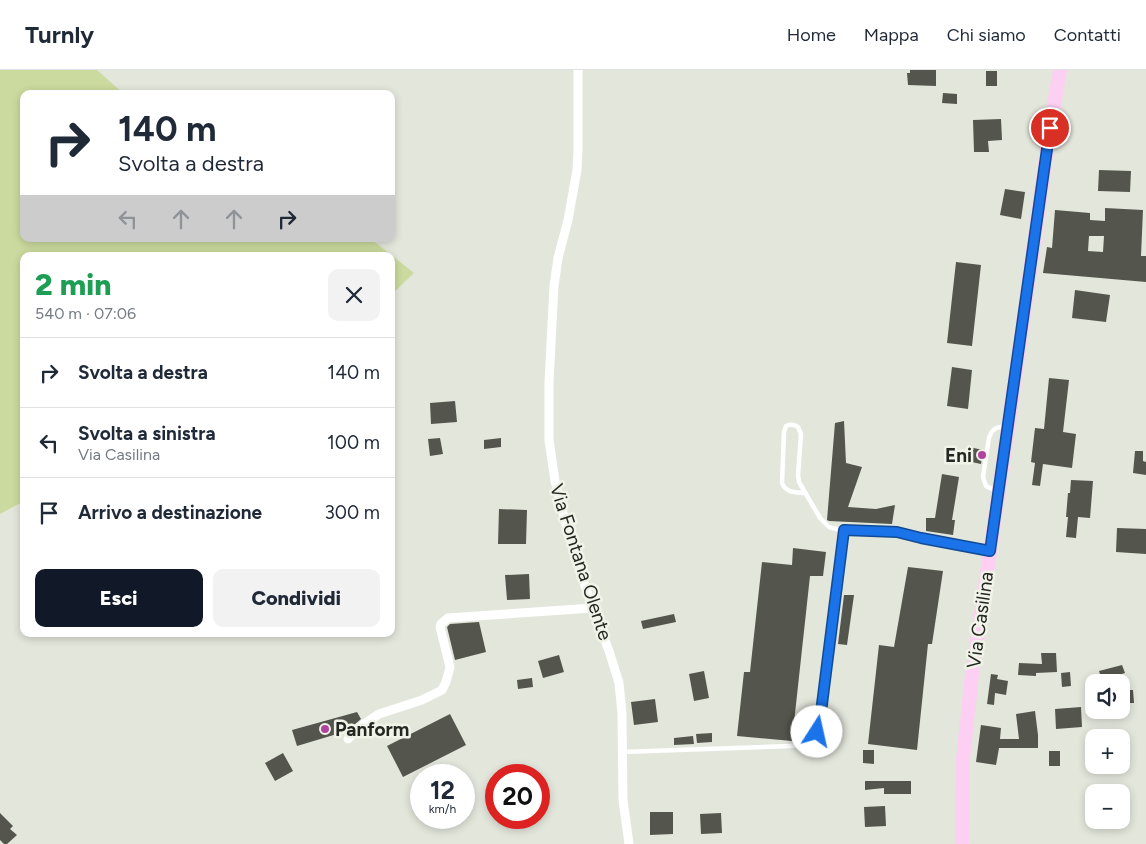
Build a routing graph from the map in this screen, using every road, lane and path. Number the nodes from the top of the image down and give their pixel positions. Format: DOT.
graph roads {
  1 [pos="578,70"];
  2 [pos="1060,70"];
  3 [pos="804,493"];
  4 [pos="844,530"];
  5 [pos="990,551"];
  6 [pos="594,608"];
  7 [pos="348,739"];
  8 [pos="622,752"];
  9 [pos="629,844"];
  10 [pos="962,844"];
  1 -- 6 [label="street, Via Fontana Olente"];
  2 -- 5 [label="main road, Via Casilina"];
  3 -- 3 [label="lane"];
  3 -- 4 [label="lane"];
  4 -- 5 [label="lane"];
  4 -- 8 [label="lane"];
  5 -- 10 [label="main road, Via Casilina"];
  6 -- 7 [label="street"];
  6 -- 8 [label="street, Via Fontana Olente"];
  8 -- 9 [label="street, Via Fontana Olente"];
}
